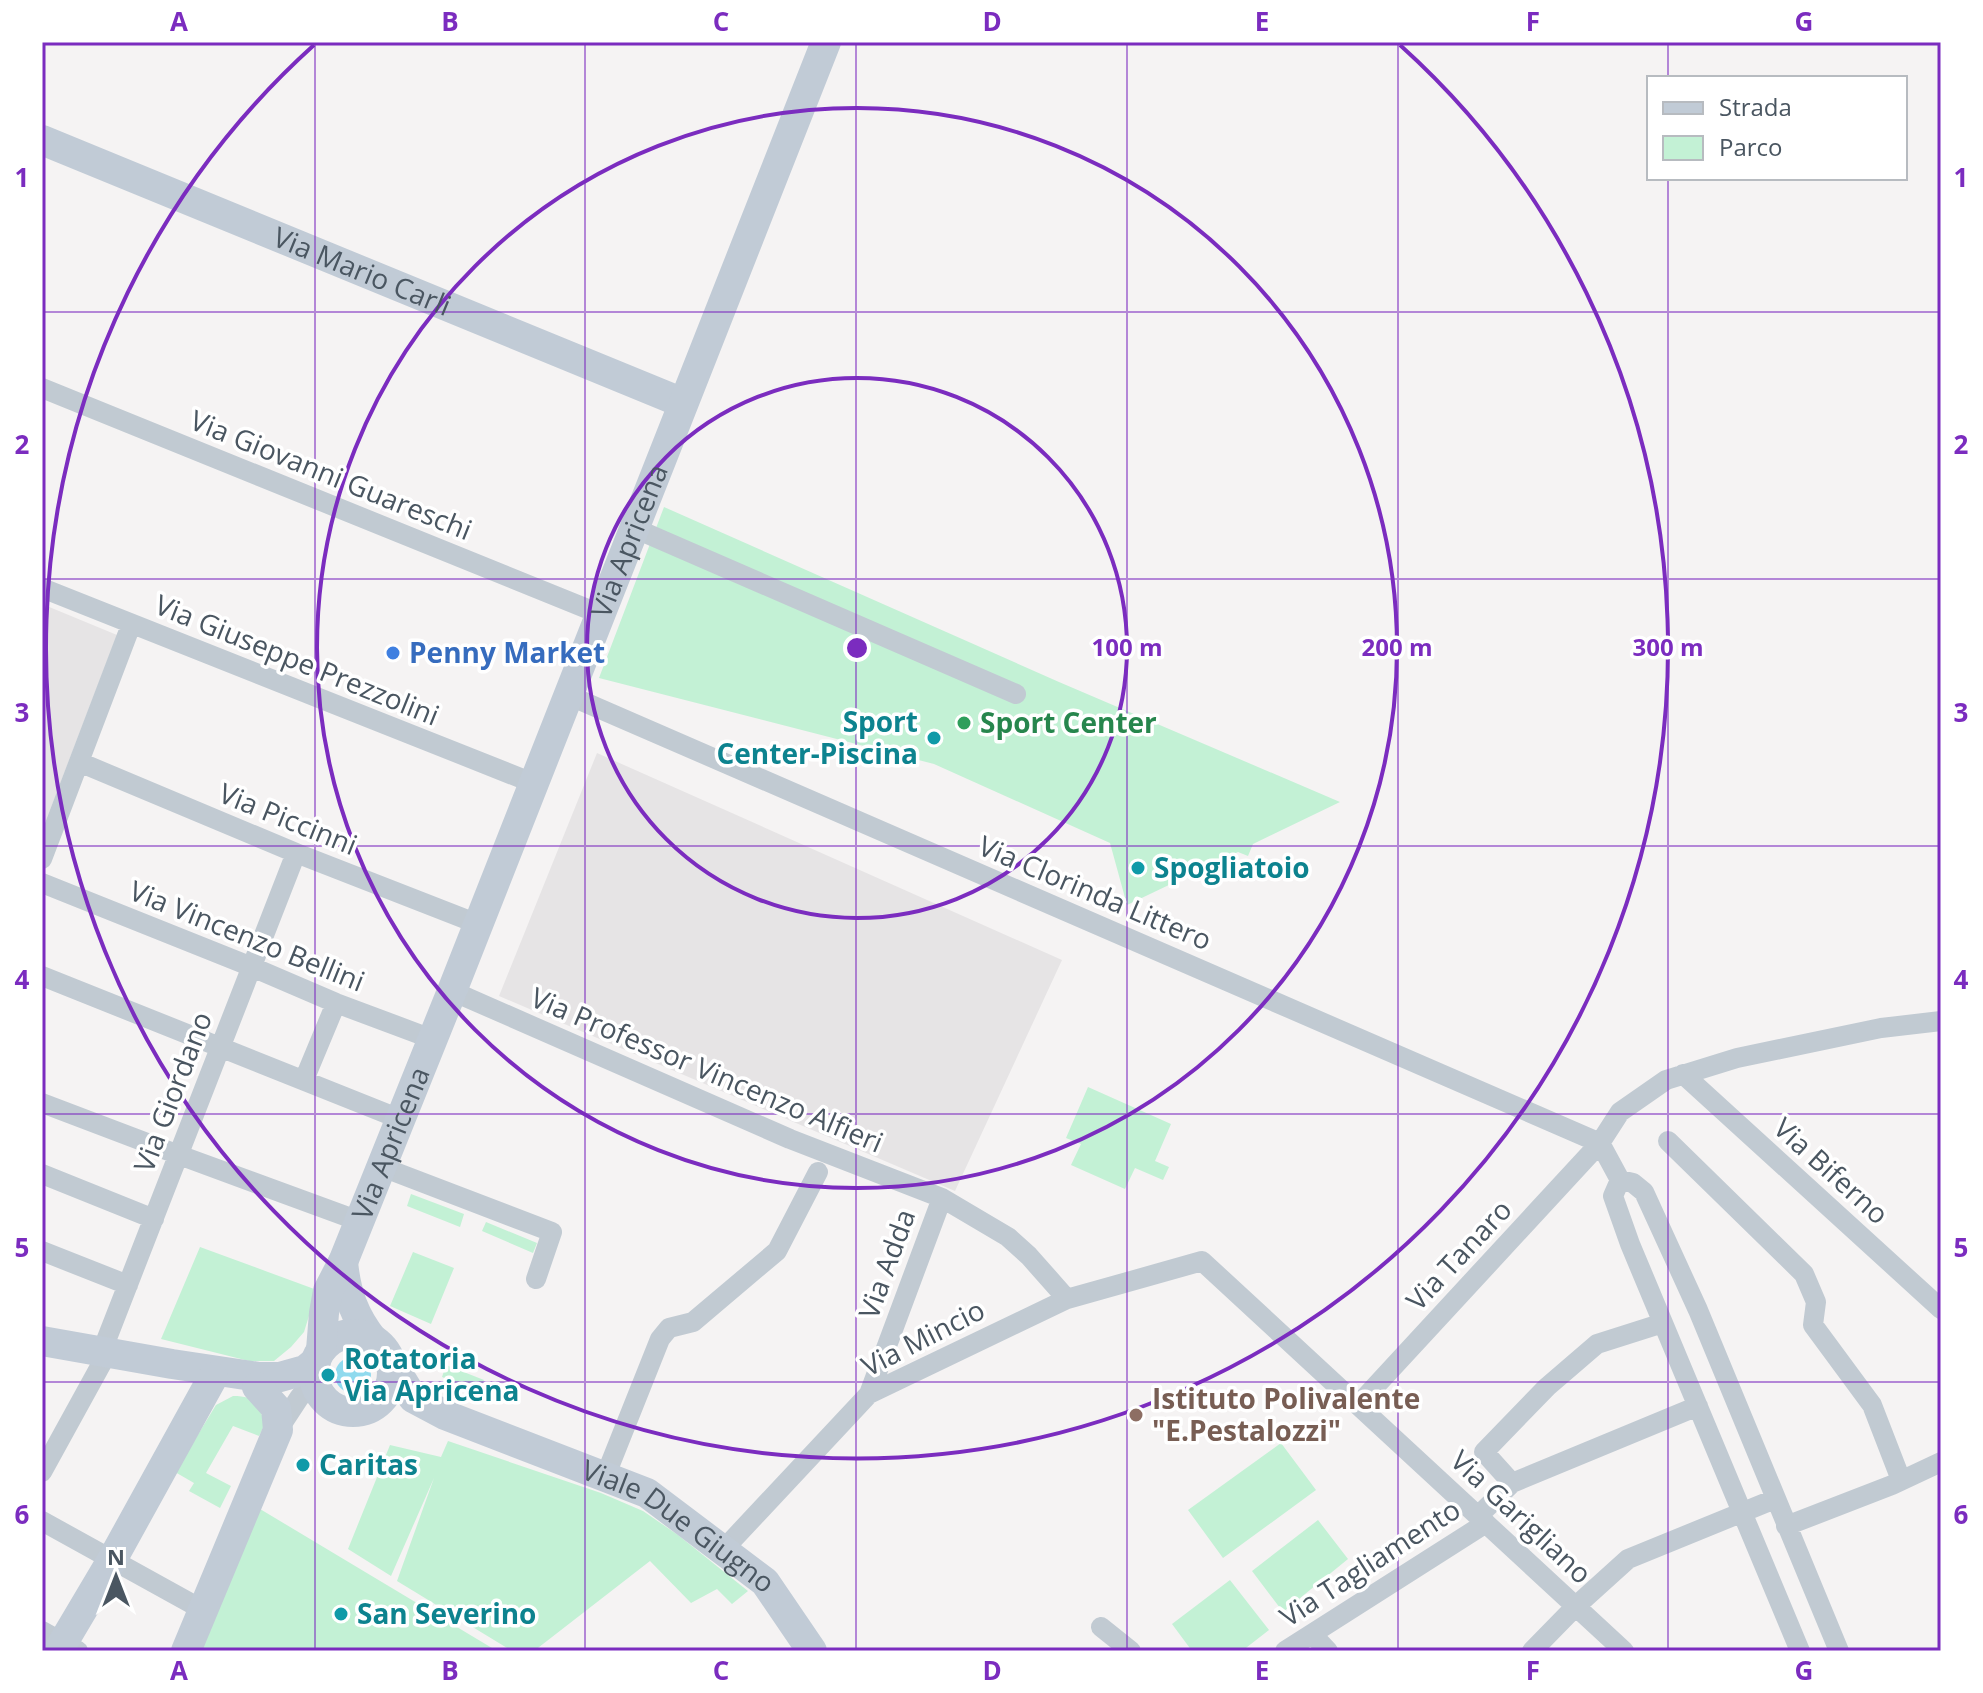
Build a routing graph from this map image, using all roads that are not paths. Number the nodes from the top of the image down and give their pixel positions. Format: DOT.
graph roads {
  1 [pos="826,42"];
  2 [pos="42,140"];
  3 [pos="42,388"];
  4 [pos="683,403"];
  5 [pos="634,528"];
  6 [pos="42,588"];
  7 [pos="600,614"];
  8 [pos="131,625"];
  9 [pos="1016,694"];
  10 [pos="568,695"];
  11 [pos="79,762"];
  12 [pos="533,783"];
  13 [pos="296,853"];
  14 [pos="42,859"];
  15 [pos="42,883"];
  16 [pos="478,924"];
  17 [pos="252,967"];
  18 [pos="42,976"];
  19 [pos="452,991"];
  20 [pos="336,1003"];
  21 [pos="1941,1021"];
  22 [pos="432,1039"];
  23 [pos="221,1047"];
  24 [pos="1683,1074"];
  25 [pos="304,1080"];
  26 [pos="42,1103"];
  27 [pos="400,1119"];
  28 [pos="1668,1141"];
  29 [pos="1600,1143"];
  30 [pos="179,1155"];
  31 [pos="382,1167"];
  32 [pos="818,1172"];
  33 [pos="42,1174"];
  34 [pos="1620,1180"];
  35 [pos="942,1198"];
  36 [pos="154,1219"];
  37 [pos="359,1221"];
  38 [pos="42,1251"];
  39 [pos="1202,1261"];
  40 [pos="343,1262"];
  41 [pos="536,1279"];
  42 [pos="128,1285"];
  43 [pos="1067,1299"];
  44 [pos="1941,1309"];
  45 [pos="1663,1323"];
  46 [pos="42,1341"];
  47 [pos="381,1350"];
  48 [pos="105,1352"];
  49 [pos="172,1364"];
  50 [pos="213,1377"];
  51 [pos="314,1377"];
  52 [pos="257,1387"];
  53 [pos="869,1394"];
  54 [pos="1358,1405"];
  55 [pos="1698,1406"];
  56 [pos="356,1412"];
  57 [pos="278,1430"];
  58 [pos="511,1439"];
  59 [pos="1941,1462"];
  60 [pos="42,1472"];
  61 [pos="605,1477"];
  62 [pos="1901,1480"];
  63 [pos="1512,1483"];
  64 [pos="1775,1499"];
  65 [pos="1743,1513"];
  66 [pos="1482,1519"];
  67 [pos="42,1521"];
  68 [pos="1786,1526"];
  69 [pos="723,1550"];
  70 [pos="112,1560"];
  71 [pos="1578,1604"];
  72 [pos="203,1610"];
  73 [pos="1101,1627"];
  74 [pos="1312,1634"];
  75 [pos="61,1644"];
  76 [pos="1791,1648"];
  77 [pos="186,1651"];
  78 [pos="812,1651"];
  79 [pos="1131,1651"];
  80 [pos="1285,1651"];
  81 [pos="1328,1651"];
  82 [pos="1532,1651"];
  83 [pos="1624,1651"];
  84 [pos="1839,1651"];
  1 -- 4 [label="main road, Via Apricena"];
  2 -- 4 [label="main road, Via Mario Carli"];
  3 -- 7 [label="street, Via Giovanni Guareschi"];
  4 -- 5 [label="main road, Via Apricena"];
  5 -- 7 [label="main road, Via Apricena"];
  5 -- 9 [label="street"];
  6 -- 8 [label="street, Via Giuseppe Prezzolini"];
  7 -- 10 [label="main road, Via Apricena"];
  8 -- 11 [label="street"];
  8 -- 12 [label="street, Via Giuseppe Prezzolini"];
  10 -- 12 [label="main road, Via Apricena"];
  10 -- 29 [label="street, Via Clorinda Littero"];
  11 -- 13 [label="street, Via Piccinni"];
  11 -- 14 [label="street"];
  12 -- 16 [label="main road, Via Apricena"];
  13 -- 16 [label="street, Via Piccinni"];
  13 -- 17 [label="street, Via Giordano"];
  15 -- 17 [label="street, Via Vincenzo Bellini"];
  16 -- 19 [label="main road, Via Apricena"];
  17 -- 20 [label="street, Via Vincenzo Bellini"];
  17 -- 23 [label="street, Via Giordano"];
  18 -- 23 [label="street"];
  19 -- 22 [label="main road, Via Apricena"];
  19 -- 35 [label="street, Via Professor Vincenzo Alfieri"];
  20 -- 22 [label="street, Via Vincenzo Bellini"];
  20 -- 25 [label="street"];
  21 -- 24 [label="street, Via Tanaro"];
  22 -- 27 [label="main road, Via Apricena"];
  23 -- 25 [label="street"];
  23 -- 30 [label="street, Via Giordano"];
  24 -- 29 [label="street, Via Tanaro"];
  24 -- 44 [label="street, Via Biferno"];
  25 -- 27 [label="street"];
  26 -- 30 [label="street"];
  27 -- 31 [label="main road, Via Apricena"];
  28 -- 62 [label="street"];
  29 -- 34 [label="street"];
  29 -- 54 [label="street, Via Tanaro"];
  30 -- 36 [label="street, Via Giordano"];
  30 -- 37 [label="street"];
  31 -- 37 [label="main road, Via Apricena"];
  31 -- 41 [label="street"];
  32 -- 61 [label="street"];
  33 -- 36 [label="street"];
  34 -- 45 [label="street"];
  34 -- 64 [label="street"];
  35 -- 43 [label="street, Via Professor Vincenzo Alfieri"];
  35 -- 53 [label="street, Via Adda"];
  36 -- 42 [label="street, Via Giordano"];
  37 -- 40 [label="main road, Via Apricena"];
  38 -- 42 [label="street"];
  39 -- 43 [label="street, Via Mincio"];
  39 -- 54 [label="street, Via Garigliano"];
  40 -- 47 [label="main road"];
  40 -- 51 [label="main road, Via Apricena"];
  42 -- 48 [label="street, Via Giordano"];
  43 -- 53 [label="street, Via Mincio"];
  45 -- 55 [label="street"];
  45 -- 63 [label="street"];
  46 -- 48 [label="main road, Viale Due Giugno"];
  47 -- 51 [label="main road, Viale Due Giugno"];
  47 -- 56 [label="main road"];
  47 -- 58 [label="main road, Viale Due Giugno"];
  48 -- 49 [label="main road, Viale Due Giugno"];
  48 -- 60 [label="street, Via Giordano"];
  49 -- 50 [label="main road, Viale Due Giugno"];
  49 -- 51 [label="main road, Viale Due Giugno"];
  50 -- 52 [label="main road, Viale Due Giugno"];
  50 -- 70 [label="main road"];
  51 -- 52 [label="main road, Viale Due Giugno"];
  51 -- 56 [label="main road, Viale Due Giugno"];
  51 -- 57 [label="street"];
  52 -- 57 [label="main road"];
  53 -- 69 [label="street, Via Mincio"];
  54 -- 66 [label="street, Via Garigliano"];
  55 -- 63 [label="street"];
  55 -- 65 [label="street"];
  56 -- 58 [label="main road, Viale Due Giugno"];
  57 -- 72 [label="main road"];
  58 -- 61 [label="main road, Viale Due Giugno"];
  59 -- 62 [label="street"];
  61 -- 69 [label="main road, Viale Due Giugno"];
  62 -- 68 [label="street"];
  63 -- 66 [label="street, Via Tagliamento"];
  64 -- 65 [label="street"];
  64 -- 68 [label="street"];
  65 -- 71 [label="street"];
  65 -- 76 [label="street"];
  66 -- 71 [label="street, Via Garigliano"];
  66 -- 74 [label="street, Via Tagliamento"];
  67 -- 70 [label="street"];
  68 -- 84 [label="street"];
  69 -- 78 [label="main road, Viale Due Giugno"];
  70 -- 72 [label="street"];
  70 -- 75 [label="main road"];
  71 -- 82 [label="street"];
  71 -- 83 [label="street, Via Garigliano"];
  72 -- 77 [label="main road"];
  73 -- 79 [label="street"];
  74 -- 80 [label="street, Via Tagliamento"];
  74 -- 81 [label="street"];
}
